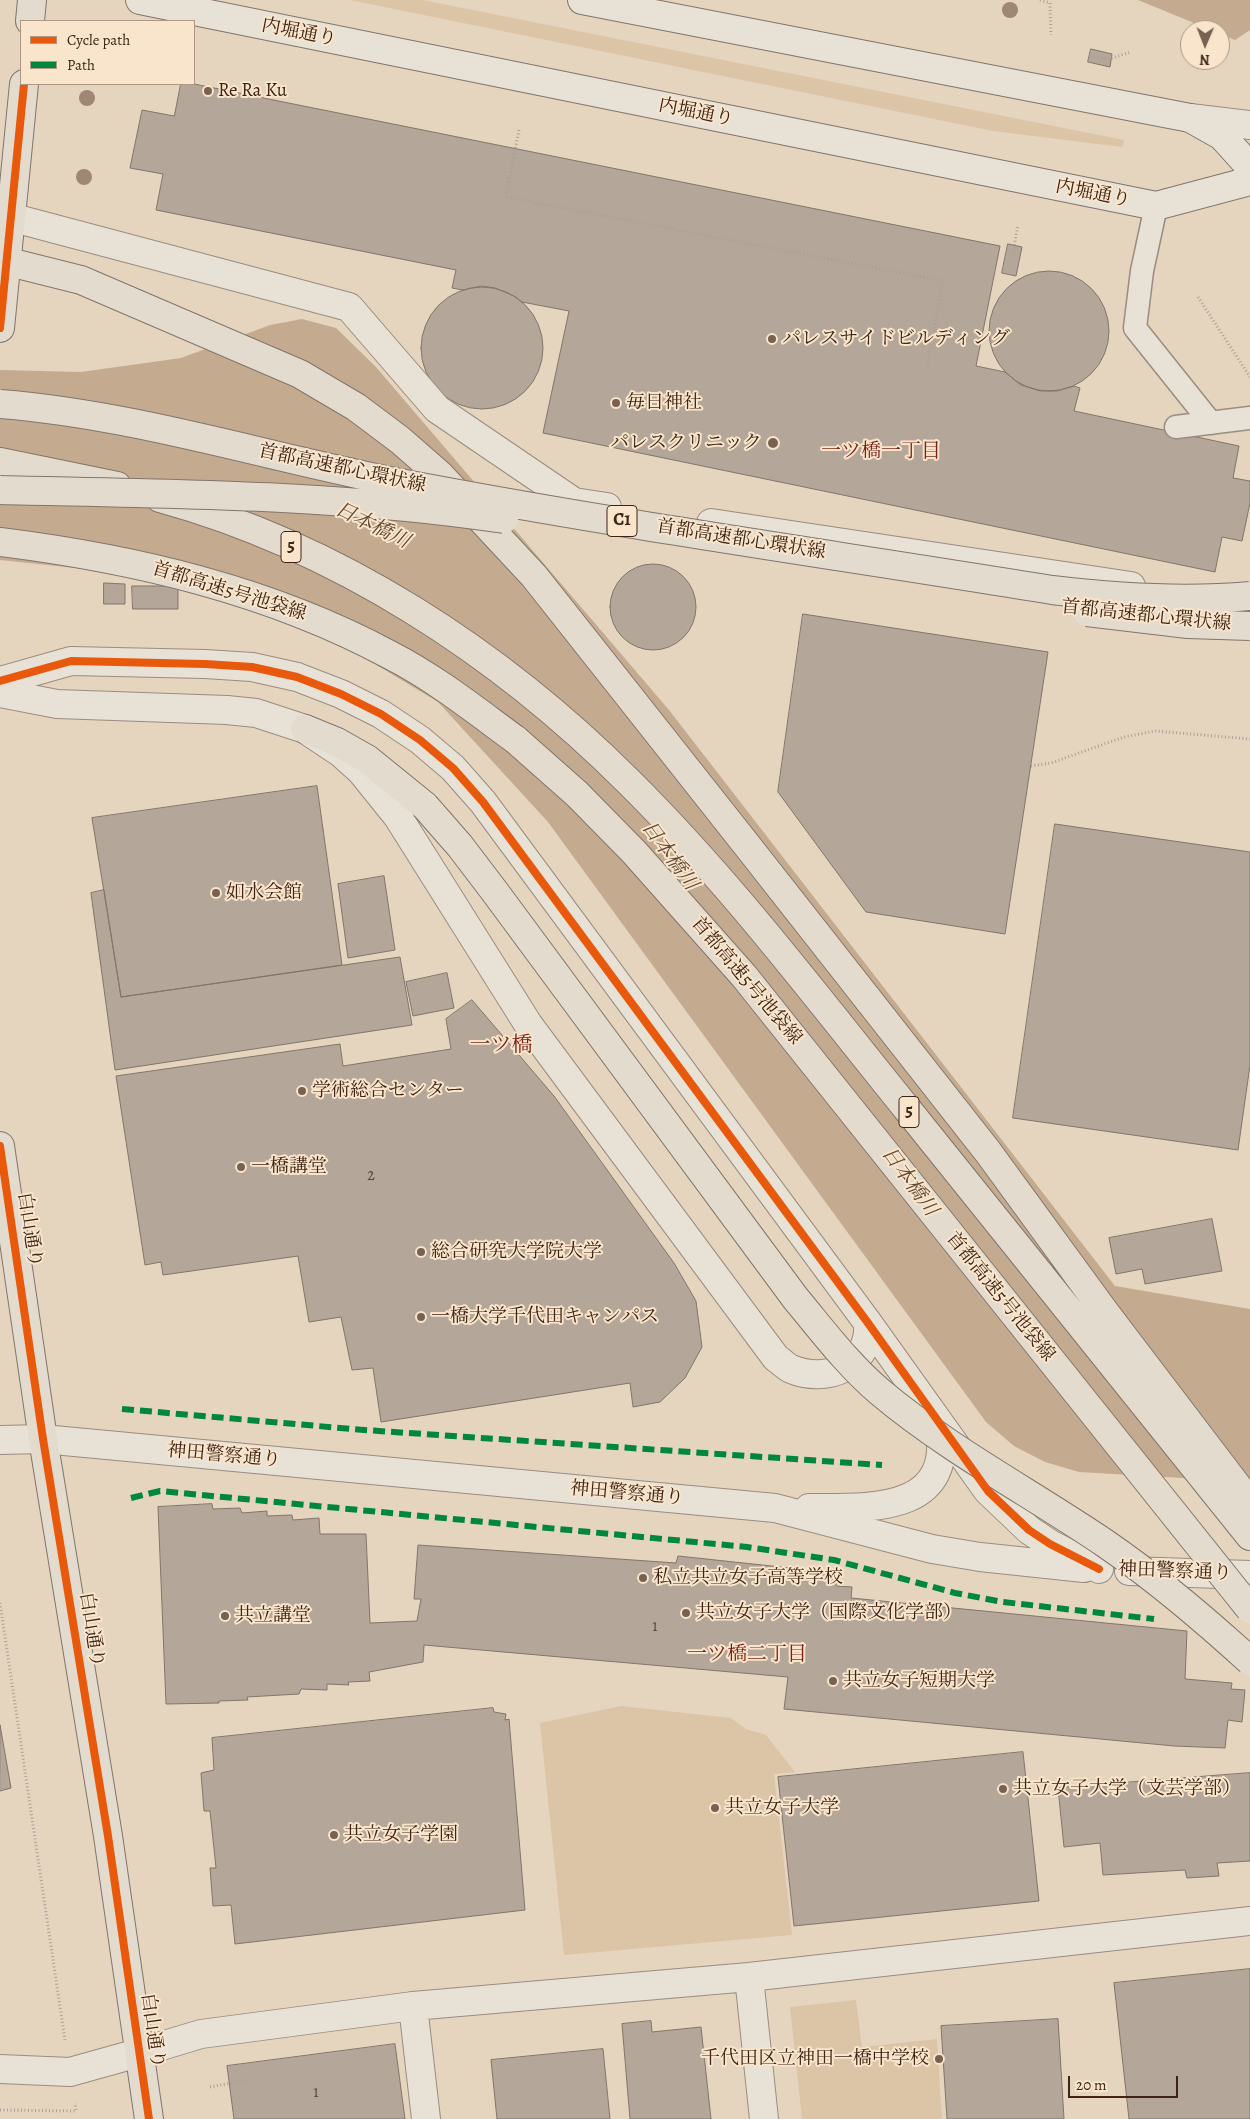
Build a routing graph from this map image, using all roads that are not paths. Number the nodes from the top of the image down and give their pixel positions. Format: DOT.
graph roads {
  1 [pos="32,0"];
  2 [pos="140,0"];
  3 [pos="582,0"];
  4 [pos="30,20"];
  5 [pos="24,85"];
  6 [pos="1190,118"];
  7 [pos="1250,125"];
  8 [pos="1250,167"];
  9 [pos="1250,181"];
  10 [pos="1156,206"];
  11 [pos="10,217"];
  12 [pos="6,260"];
  13 [pos="0,323"];
  14 [pos="0,328"];
  15 [pos="0,404"];
  16 [pos="1250,418"];
  17 [pos="1211,423"];
  18 [pos="1176,427"];
  19 [pos="0,462"];
  20 [pos="0,490"];
  21 [pos="0,542"];
  22 [pos="1250,596"];
  23 [pos="1250,626"];
  24 [pos="0,681"];
  25 [pos="0,693"];
  26 [pos="305,728"];
  27 [pos="0,1146"];
  28 [pos="868,1323"];
  29 [pos="939,1424"];
  30 [pos="44,1439"];
  31 [pos="0,1440"];
  32 [pos="1250,1503"];
  33 [pos="774,1508"];
  34 [pos="1250,1536"];
  35 [pos="1099,1570"];
  36 [pos="1250,1575"];
  37 [pos="1250,1609"];
  38 [pos="1250,1661"];
  39 [pos="1250,1921"];
  40 [pos="750,1977"];
  41 [pos="413,2006"];
  42 [pos="138,2053"];
  43 [pos="0,2069"];
  44 [pos="149,2119"];
  45 [pos="426,2119"];
  46 [pos="764,2119"];
  1 -- 4 [label="main road"];
  2 -- 10 [label="street, 内堀通り"];
  3 -- 6 [label="street"];
  5 -- 11 [label="main road"];
  6 -- 7 [label="street"];
  6 -- 8 [label="street"];
  9 -- 10 [label="street, 内堀通り"];
  10 -- 17 [label="lane"];
  11 -- 12 [label="main road"];
  11 -- 22 [label="street"];
  12 -- 13 [label="main road"];
  12 -- 32 [label="main road, bridge"];
  13 -- 14 [label="main road"];
  15 -- 22 [label="main road, 首都高速都心環状線 / C1, bridge"];
  16 -- 17 [label="lane"];
  17 -- 18 [label="lane"];
  19 -- 34 [label="main road, 5, bridge"];
  20 -- 23 [label="main road, 首都高速都心環状線 / C1, bridge"];
  21 -- 37 [label="main road, 首都高速5号池袋線 / 5, bridge"];
  24 -- 28 [label="street"];
  25 -- 26 [label="street"];
  26 -- 28 [label="street"];
  26 -- 38 [label="main road, bridge"];
  27 -- 30 [label="main road, 白山通り"];
  28 -- 29 [label="street"];
  29 -- 33 [label="street"];
  29 -- 35 [label="street"];
  30 -- 31 [label="street, 神田警察通り"];
  30 -- 33 [label="street, 神田警察通り"];
  30 -- 42 [label="main road, 白山通り"];
  33 -- 35 [label="street, 神田警察通り"];
  35 -- 36 [label="street, 神田警察通り"];
  39 -- 40 [label="street"];
  40 -- 41 [label="street"];
  40 -- 46 [label="street"];
  41 -- 42 [label="street"];
  41 -- 45 [label="street"];
  42 -- 43 [label="street"];
  42 -- 44 [label="main road, 白山通り"];
}
